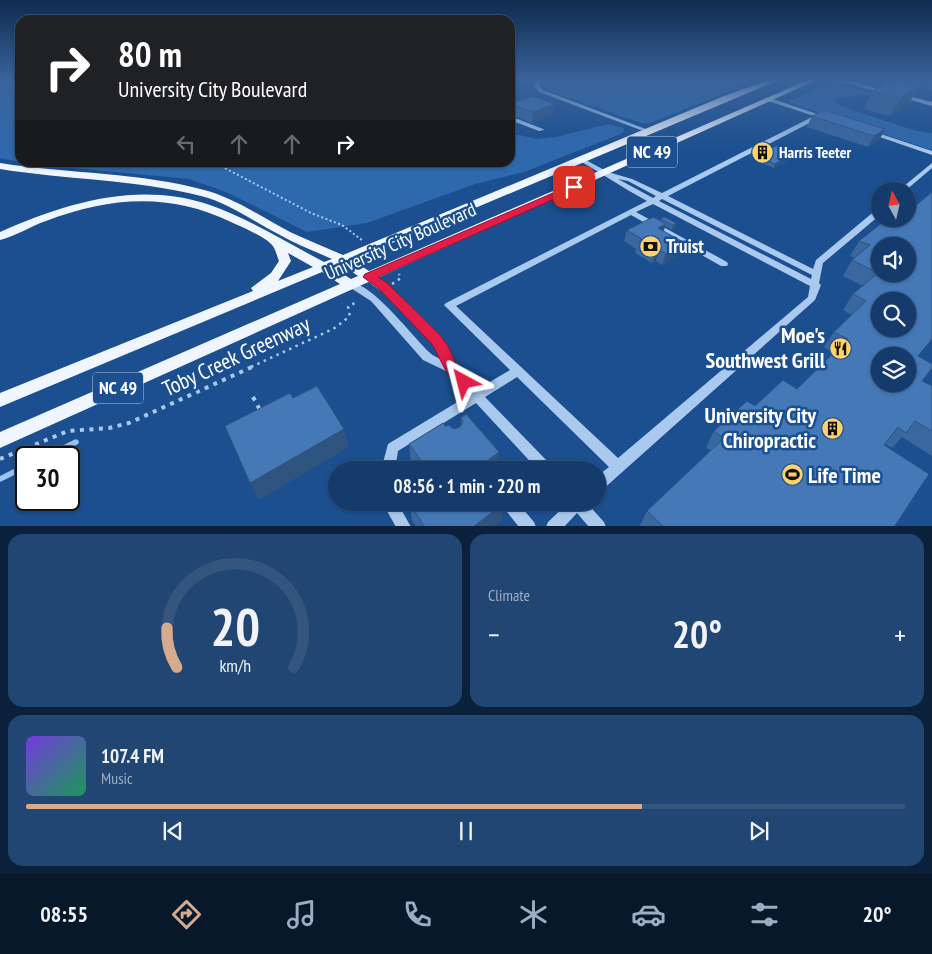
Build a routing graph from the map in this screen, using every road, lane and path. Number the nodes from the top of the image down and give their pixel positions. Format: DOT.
graph roads {
  1 [pos="575,104"];
  2 [pos="714,104"];
  3 [pos="757,104"];
  4 [pos="781,104"];
  5 [pos="824,117"];
  6 [pos="515,120"];
  7 [pos="541,130"];
  8 [pos="648,131"];
  9 [pos="866,131"];
  10 [pos="932,153"];
  11 [pos="580,159"];
  12 [pos="932,164"];
  13 [pos="0,166"];
  14 [pos="223,167"];
  15 [pos="606,173"];
  16 [pos="911,182"];
  17 [pos="661,196"];
  18 [pos="652,201"];
  19 [pos="630,212"];
  20 [pos="871,219"];
  21 [pos="0,236"];
  22 [pos="362,240"];
  23 [pos="277,242"];
  24 [pos="342,259"];
  25 [pos="724,264"];
  26 [pos="324,267"];
  27 [pos="817,274"];
  28 [pos="400,275"];
  29 [pos="369,277"];
  30 [pos="396,282"];
  31 [pos="352,285"];
  32 [pos="816,285"];
  33 [pos="358,302"];
  34 [pos="207,315"];
  35 [pos="452,369"];
  36 [pos="518,372"];
  37 [pos="477,396"];
  38 [pos="253,397"];
  39 [pos="0,400"];
  40 [pos="263,416"];
  41 [pos="442,423"];
  42 [pos="0,440"];
  43 [pos="0,459"];
  44 [pos="391,461"];
  45 [pos="538,461"];
  46 [pos="617,466"];
  47 [pos="606,476"];
  48 [pos="395,511"];
  49 [pos="515,511"];
  50 [pos="569,511"];
  51 [pos="585,511"];
  52 [pos="526,525"];
  53 [pos="404,526"];
  54 [pos="553,526"];
  55 [pos="598,526"];
  1 -- 8 [label="street"];
  2 -- 8 [label="main road, University City Boulevard / NC 49"];
  3 -- 15 [label="main road, University City Boulevard / NC 49"];
  4 -- 5 [label="street"];
  5 -- 17 [label="street"];
  6 -- 7 [label="street"];
  8 -- 11 [label="main road, University City Boulevard / NC 49"];
  9 -- 10 [label="street"];
  11 -- 15 [label="street"];
  11 -- 24 [label="main road, University City Boulevard / NC 49"];
  12 -- 16 [label="street"];
  13 -- 24 [label="main road"];
  14 -- 22 [label="path"];
  15 -- 17 [label="street"];
  15 -- 18 [label="street"];
  15 -- 29 [label="main road, University City Boulevard / NC 49"];
  17 -- 18 [label="street"];
  17 -- 27 [label="street"];
  18 -- 19 [label="street"];
  18 -- 32 [label="street"];
  19 -- 25 [label="street"];
  19 -- 36 [label="street"];
  20 -- 27 [label="street"];
  21 -- 23 [label="main road"];
  23 -- 26 [label="main road"];
  23 -- 34 [label="main road"];
  24 -- 26 [label="main road, University City Boulevard / NC 49"];
  24 -- 29 [label="main road"];
  26 -- 31 [label="main road"];
  26 -- 34 [label="main road, University City Boulevard / NC 49"];
  27 -- 32 [label="street"];
  28 -- 30 [label="path"];
  29 -- 31 [label="main road, University City Boulevard / NC 49"];
  29 -- 35 [label="street"];
  31 -- 35 [label="street"];
  31 -- 42 [label="main road, University City Boulevard / NC 49"];
  32 -- 46 [label="street"];
  33 -- 43 [label="path, Toby Creek Greenway"];
  34 -- 39 [label="main road, University City Boulevard / NC 49"];
  35 -- 37 [label="street"];
  36 -- 37 [label="street"];
  36 -- 46 [label="street"];
  37 -- 41 [label="street"];
  37 -- 45 [label="street"];
  38 -- 40 [label="path"];
  41 -- 44 [label="street"];
  46 -- 47 [label="street"];
  48 -- 53 [label="street"];
  49 -- 52 [label="street"];
  50 -- 54 [label="street"];
  51 -- 55 [label="street"];
}
